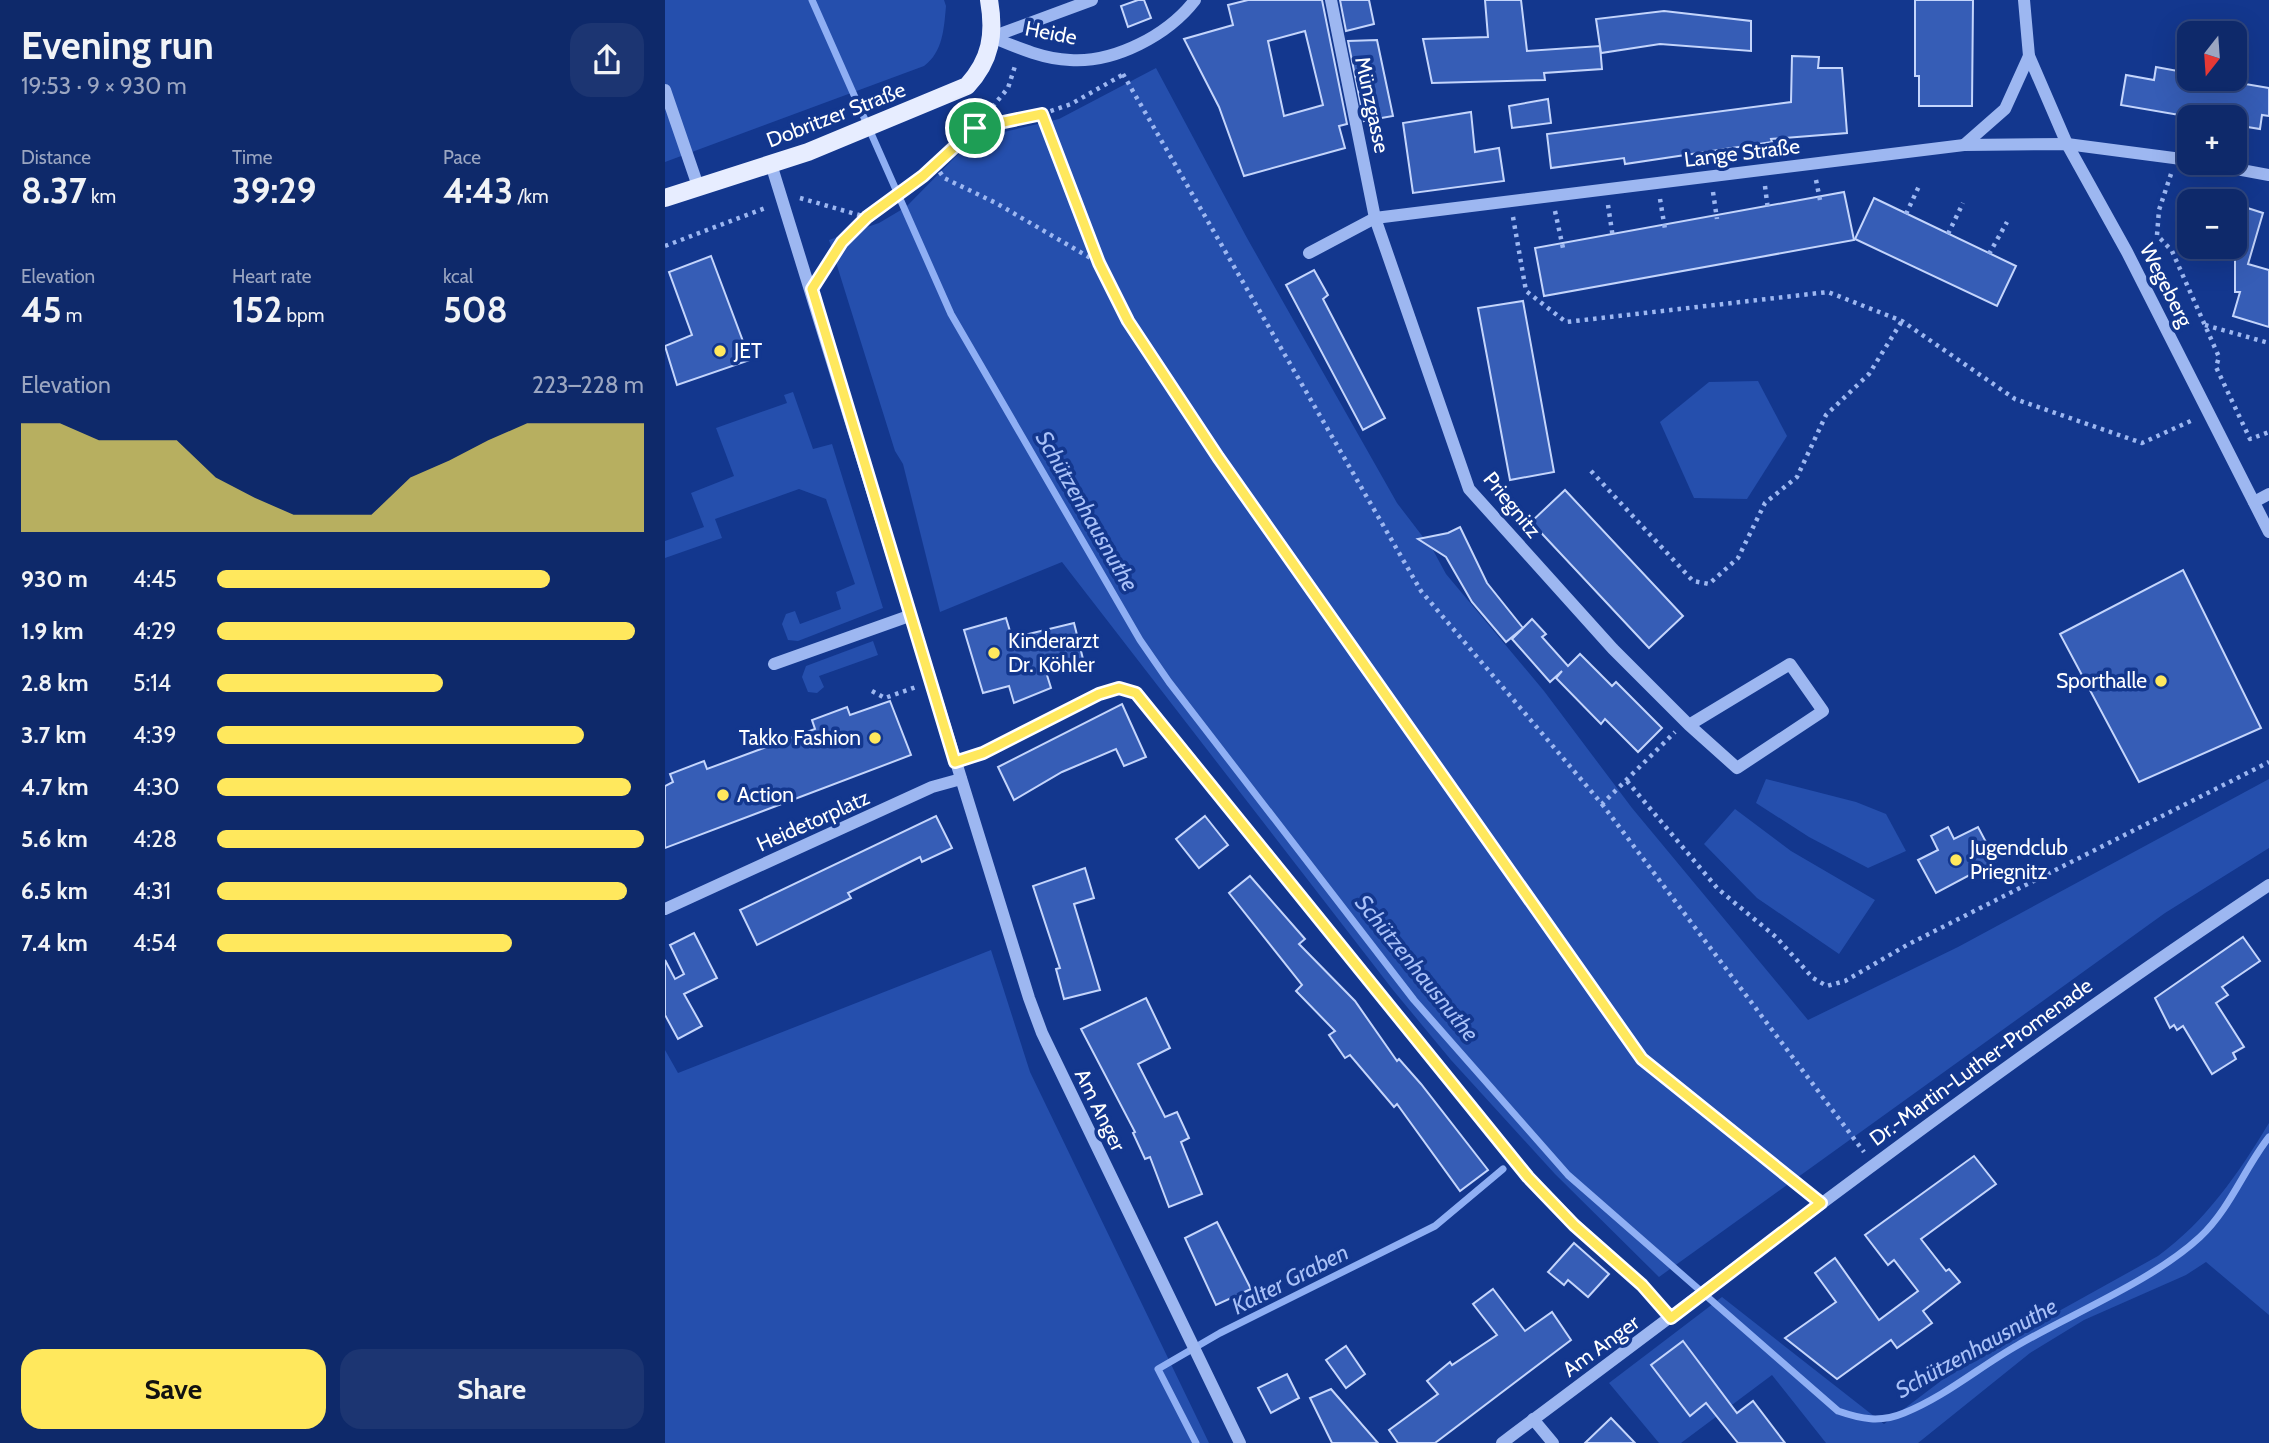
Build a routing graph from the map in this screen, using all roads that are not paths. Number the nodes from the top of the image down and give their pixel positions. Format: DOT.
graph roads {
  1 [pos="989,0"];
  2 [pos="1092,0"];
  3 [pos="1195,0"];
  4 [pos="1331,0"];
  5 [pos="2024,0"];
  6 [pos="992,37"];
  7 [pos="2029,56"];
  8 [pos="665,90"];
  9 [pos="2067,144"];
  10 [pos="1964,145"];
  11 [pos="2177,157"];
  12 [pos="771,164"];
  13 [pos="2247,171"];
  14 [pos="2269,175"];
  15 [pos="698,186"];
  16 [pos="665,198"];
  17 [pos="1375,218"];
  18 [pos="1309,253"];
  19 [pos="2269,494"];
  20 [pos="2254,502"];
  21 [pos="2269,532"];
  22 [pos="909,616"];
  23 [pos="774,664"];
  24 [pos="1687,723"];
  25 [pos="955,762"];
  26 [pos="961,779"];
  27 [pos="2269,885"];
  28 [pos="665,909"];
  29 [pos="1723,1279"];
  30 [pos="1677,1314"];
  31 [pos="1533,1419"];
  32 [pos="1240,1443"];
  33 [pos="1501,1443"];
  34 [pos="1553,1443"];
  1 -- 6 [label="main road"];
  2 -- 6 [label="street, Heide"];
  3 -- 6 [label="street, Heide"];
  4 -- 17 [label="street, Münzgasse"];
  5 -- 7 [label="street, Wegeberg"];
  6 -- 12 [label="main road, Dobritzer Straße"];
  7 -- 9 [label="street, Wegeberg"];
  7 -- 10 [label="street, Wegeberg"];
  8 -- 15 [label="street"];
  9 -- 10 [label="street, Lange Straße"];
  9 -- 11 [label="street, Lange Straße"];
  9 -- 20 [label="street, Wegeberg"];
  10 -- 17 [label="street, Lange Straße"];
  12 -- 15 [label="main road, Dobritzer Straße"];
  12 -- 22 [label="street"];
  13 -- 14 [label="street"];
  15 -- 16 [label="main road, Dobritzer Straße"];
  17 -- 18 [label="street, Lange Straße"];
  17 -- 24 [label="street, Priegnitz"];
  19 -- 20 [label="street"];
  20 -- 21 [label="street, Wegeberg"];
  22 -- 23 [label="street"];
  22 -- 25 [label="street"];
  24 -- 24 [label="street, Priegnitz"];
  25 -- 26 [label="street"];
  25 -- 30 [label="street"];
  26 -- 28 [label="street, Heidetorplatz"];
  26 -- 32 [label="street, Am Anger"];
  27 -- 29 [label="street, Dr.-Martin-Luther-Promenade"];
  29 -- 30 [label="street, Am Anger"];
  30 -- 31 [label="street, Am Anger"];
  31 -- 33 [label="street, Am Anger"];
  31 -- 34 [label="street"];
}
